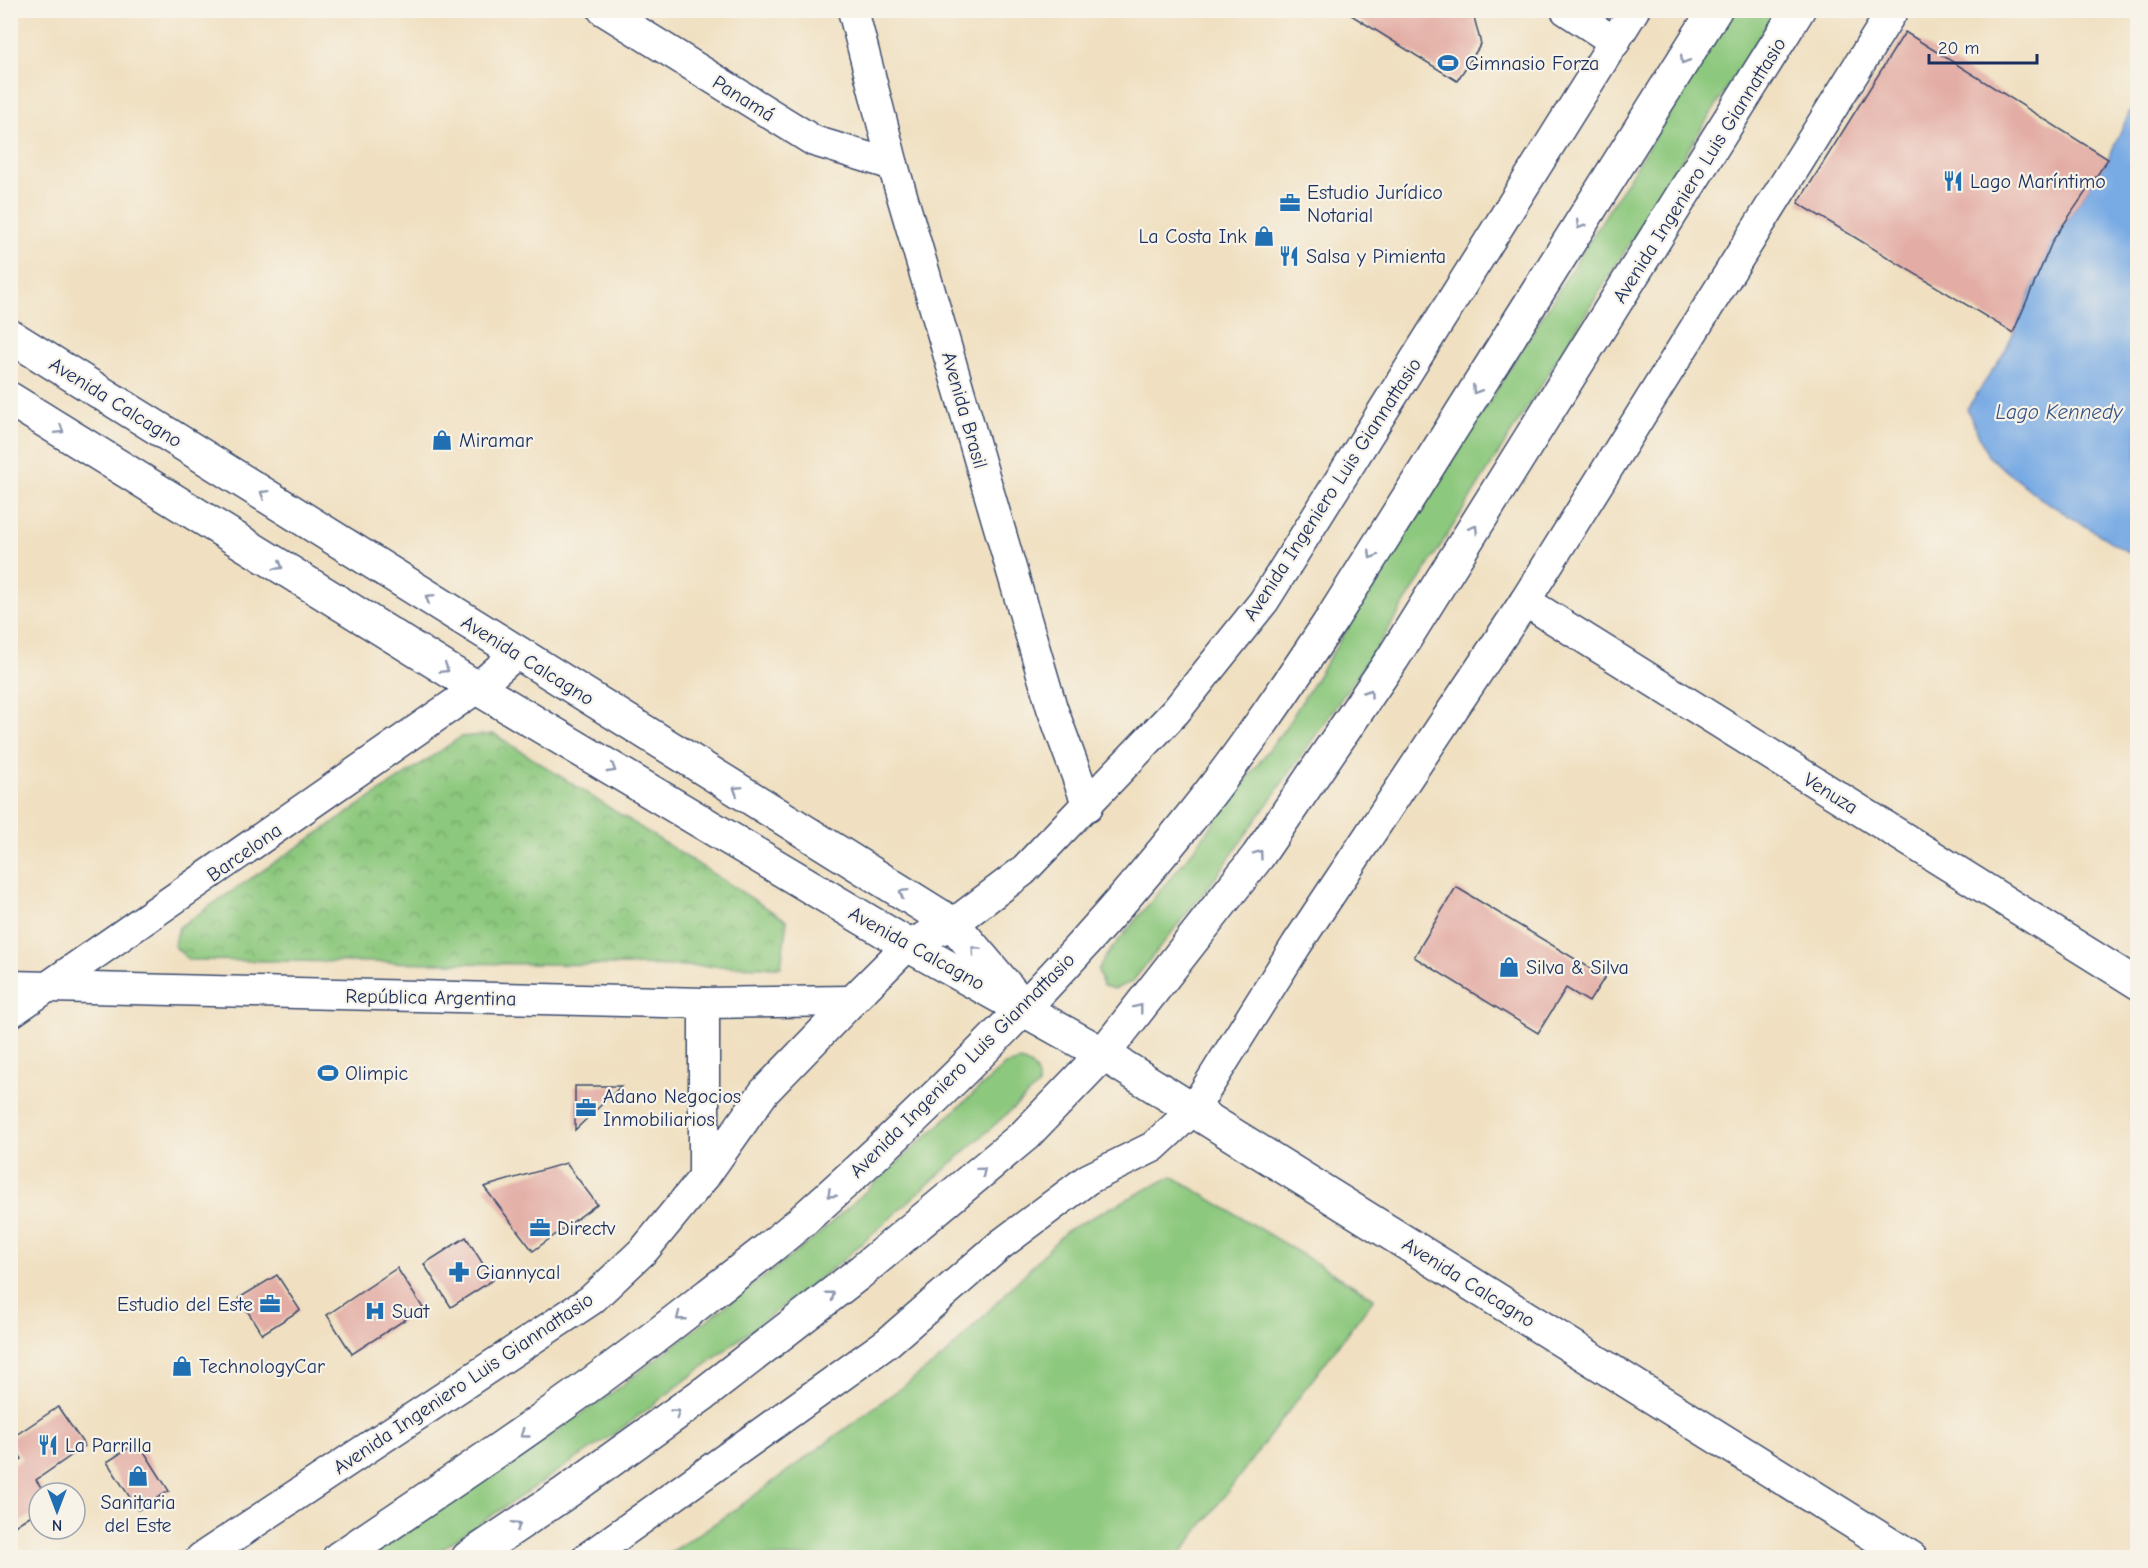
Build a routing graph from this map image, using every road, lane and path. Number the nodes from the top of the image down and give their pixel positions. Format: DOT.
graph roads {
  1 [pos="603,10"];
  2 [pos="853,10"];
  3 [pos="1566,10"];
  4 [pos="1634,10"];
  5 [pos="1715,10"];
  6 [pos="1798,10"];
  7 [pos="1893,10"];
  8 [pos="1615,42"];
  9 [pos="893,165"];
  10 [pos="10,336"];
  11 [pos="10,399"];
  12 [pos="1525,601"];
  13 [pos="517,653"];
  14 [pos="477,688"];
  15 [pos="1088,806"];
  16 [pos="952,924"];
  17 [pos="908,945"];
  18 [pos="2138,984"];
  19 [pos="10,986"];
  20 [pos="50,988"];
  21 [pos="852,1001"];
  22 [pos="704,1003"];
  23 [pos="1025,1008"];
  24 [pos="10,1013"];
  25 [pos="1103,1054"];
  26 [pos="1193,1110"];
  27 [pos="704,1177"];
  28 [pos="201,1557"];
  29 [pos="339,1557"];
  30 [pos="468,1557"];
  31 [pos="587,1557"];
  32 [pos="1911,1557"];
  1 -- 9 [label="street, Panamá"];
  2 -- 9 [label="street, Avenida Brasil"];
  3 -- 8 [label="street"];
  4 -- 8 [label="street, Avenida Ingeniero Luis Giannattasio"];
  5 -- 23 [label="main road, Avenida Ingeniero Luis Giannattasio, one-way"];
  25 -- 6 [label="main road, Avenida Ingeniero Luis Giannattasio, one-way"];
  7 -- 12 [label="street"];
  8 -- 15 [label="street, Avenida Ingeniero Luis Giannattasio"];
  9 -- 15 [label="street, Avenida Brasil"];
  13 -- 10 [label="main road, Avenida Calcagno, one-way"];
  11 -- 14 [label="main road, Avenida Calcagno, one-way"];
  12 -- 18 [label="street, Venuza"];
  12 -- 26 [label="street"];
  13 -- 14 [label="street, Barcelona"];
  16 -- 13 [label="main road, Avenida Calcagno, one-way"];
  14 -- 17 [label="main road, Avenida Calcagno, one-way"];
  14 -- 20 [label="street, Barcelona"];
  15 -- 16 [label="street, Avenida Ingeniero Luis Giannattasio"];
  16 -- 17 [label="street, Avenida Ingeniero Luis Giannattasio"];
  23 -- 16 [label="main road, Avenida Calcagno, one-way"];
  17 -- 21 [label="street, Avenida Ingeniero Luis Giannattasio"];
  17 -- 23 [label="main road, Avenida Calcagno"];
  19 -- 20 [label="street, República Argentina"];
  20 -- 22 [label="street, República Argentina"];
  20 -- 24 [label="street, Barcelona"];
  21 -- 22 [label="street, República Argentina"];
  21 -- 27 [label="street, Avenida Ingeniero Luis Giannattasio"];
  22 -- 27 [label="street"];
  23 -- 25 [label="main road, Avenida Calcagno"];
  23 -- 29 [label="main road, Avenida Ingeniero Luis Giannattasio, one-way"];
  25 -- 26 [label="main road, Avenida Calcagno"];
  30 -- 25 [label="main road, Avenida Ingeniero Luis Giannattasio, one-way"];
  26 -- 31 [label="street"];
  26 -- 32 [label="main road, Avenida Calcagno"];
  27 -- 28 [label="street, Avenida Ingeniero Luis Giannattasio"];
}
